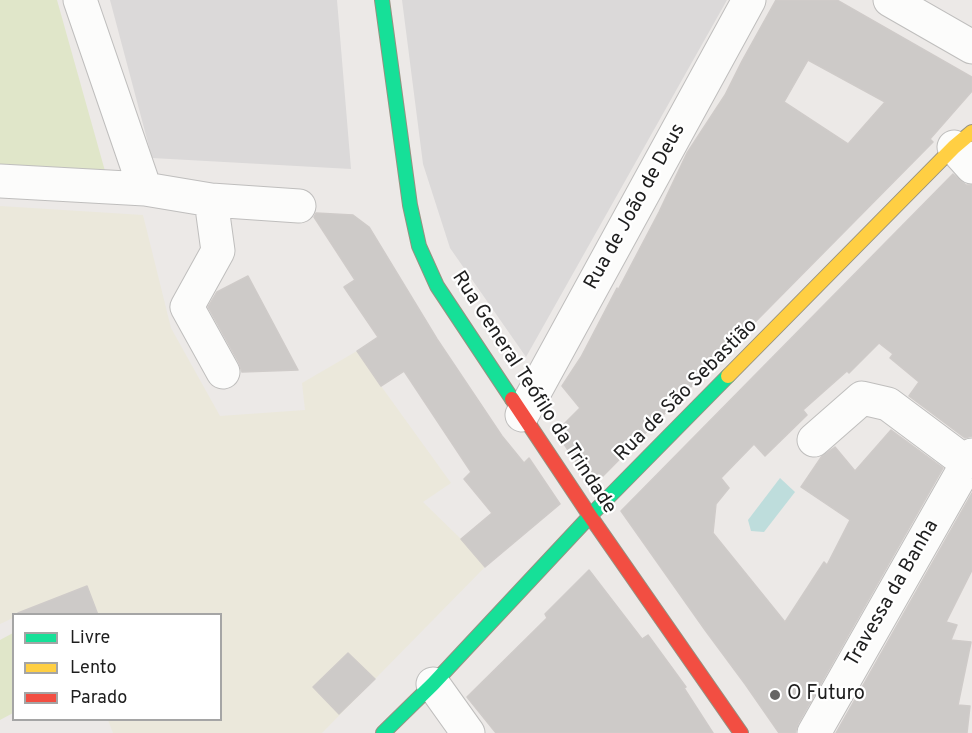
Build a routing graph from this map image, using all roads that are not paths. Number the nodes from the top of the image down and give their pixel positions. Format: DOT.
graph roads {
  1 [pos="81,0"];
  2 [pos="382,0"];
  3 [pos="749,0"];
  4 [pos="890,0"];
  5 [pos="972,46"];
  6 [pos="966,149"];
  7 [pos="0,181"];
  8 [pos="145,189"];
  9 [pos="211,200"];
  10 [pos="299,206"];
  11 [pos="224,372"];
  12 [pos="522,415"];
  13 [pos="814,440"];
  14 [pos="970,459"];
  15 [pos="590,516"];
  16 [pos="433,684"];
  17 [pos="383,733"];
  18 [pos="468,733"];
  19 [pos="741,733"];
  20 [pos="814,733"];
  1 -- 8 [label="street"];
  2 -- 12 [label="main road, Rua General Teófilo da Trindade"];
  3 -- 12 [label="street, Rua de João de Deus"];
  4 -- 5 [label="street"];
  6 -- 15 [label="main road, Rua de São Sebastião"];
  7 -- 8 [label="street"];
  8 -- 9 [label="street"];
  9 -- 10 [label="street"];
  9 -- 11 [label="street"];
  12 -- 15 [label="main road, Rua General Teófilo da Trindade"];
  13 -- 14 [label="street"];
  14 -- 20 [label="street, Travessa da Banha"];
  15 -- 16 [label="main road, Rua de São Sebastião"];
  15 -- 19 [label="main road, Rua General Teófilo da Trindade"];
  16 -- 17 [label="main road, Rua de São Sebastião"];
  16 -- 18 [label="street"];
}
